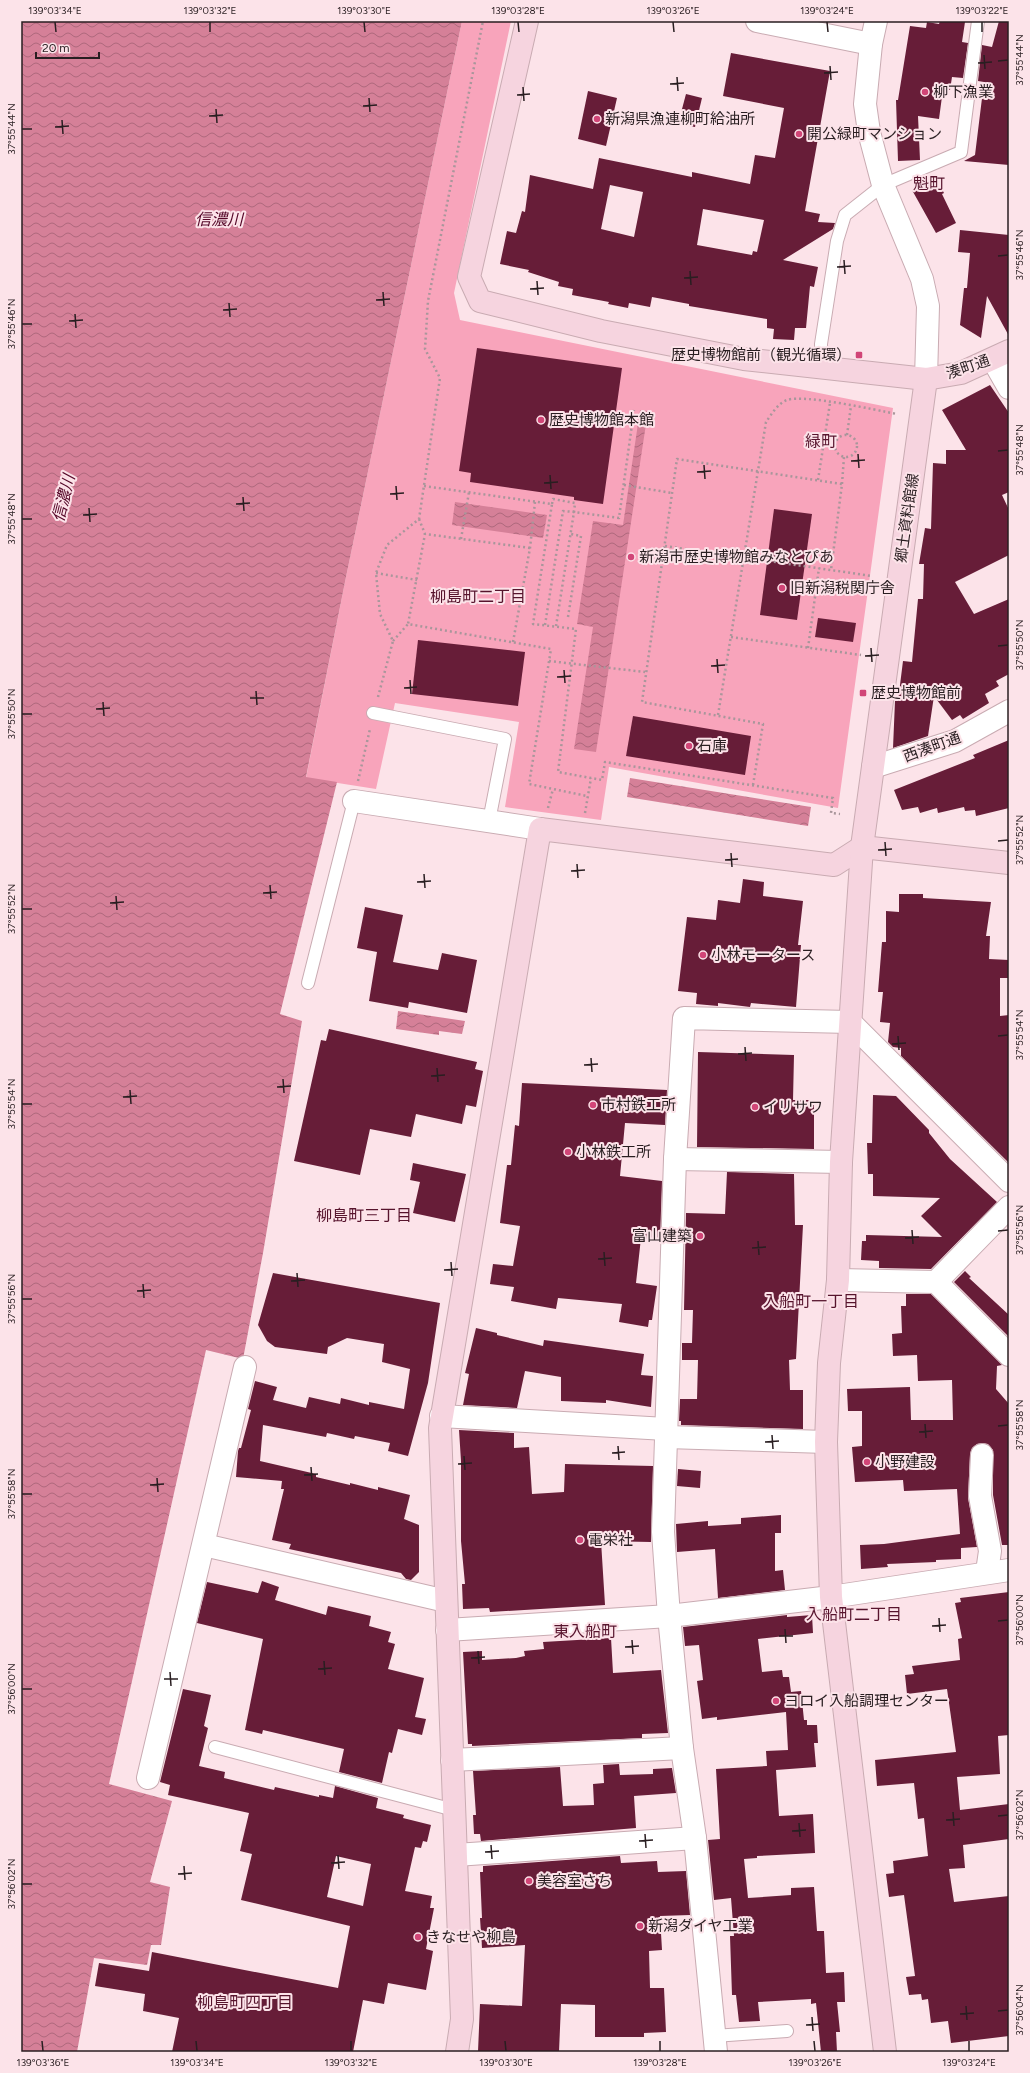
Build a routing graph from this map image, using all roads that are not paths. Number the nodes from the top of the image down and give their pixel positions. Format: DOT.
graph roads {
  1 [pos="527,21"];
  2 [pos="757,21"];
  3 [pos="876,21"];
  4 [pos="978,21"];
  5 [pos="871,44"];
  6 [pos="883,185"];
  7 [pos="1001,355"];
  8 [pos="822,369"];
  9 [pos="926,379"];
  10 [pos="1009,388"];
  11 [pos="1009,711"];
  12 [pos="374,713"];
  13 [pos="873,767"];
  14 [pos="354,800"];
  15 [pos="489,821"];
  16 [pos="540,829"];
  17 [pos="862,847"];
  18 [pos="1009,863"];
  19 [pos="308,983"];
  20 [pos="850,1022"];
  21 [pos="675,1159"];
  22 [pos="841,1162"];
  23 [pos="1009,1181"];
  24 [pos="1009,1207"];
  25 [pos="838,1280"];
  26 [pos="936,1282"];
  27 [pos="1009,1355"];
  28 [pos="245,1367"];
  29 [pos="441,1416"];
  30 [pos="666,1433"];
  31 [pos="826,1442"];
  32 [pos="982,1455"];
  33 [pos="204,1545"];
  34 [pos="1009,1570"];
  35 [pos="987,1572"];
  36 [pos="831,1596"];
  37 [pos="446,1601"];
  38 [pos="669,1616"];
  39 [pos="447,1630"];
  40 [pos="215,1747"];
  41 [pos="682,1748"];
  42 [pos="452,1760"];
  43 [pos="148,1778"];
  44 [pos="454,1810"];
  45 [pos="695,1838"];
  46 [pos="456,1855"];
  47 [pos="787,2031"];
  48 [pos="715,2044"];
  49 [pos="457,2052"];
  50 [pos="885,2052"];
  1 -- 8 [label="street, 湊町通"];
  2 -- 5 [label="street"];
  3 -- 5 [label="street"];
  4 -- 6 [label="lane"];
  5 -- 6 [label="street"];
  6 -- 8 [label="lane"];
  6 -- 9 [label="street"];
  7 -- 9 [label="street, 湊町通"];
  7 -- 10 [label="street"];
  8 -- 9 [label="street, 湊町通"];
  9 -- 13 [label="street, 郷土資料館線"];
  11 -- 13 [label="street, 西湊町通"];
  12 -- 15 [label="lane"];
  13 -- 17 [label="street, 郷土資料館線"];
  14 -- 15 [label="street"];
  14 -- 19 [label="lane"];
  15 -- 16 [label="street"];
  16 -- 17 [label="street"];
  16 -- 29 [label="street"];
  17 -- 18 [label="street"];
  17 -- 20 [label="street, 郷土資料館線"];
  20 -- 21 [label="street"];
  20 -- 22 [label="street, 郷土資料館線"];
  20 -- 23 [label="street"];
  21 -- 22 [label="street"];
  21 -- 30 [label="street"];
  22 -- 25 [label="street, 郷土資料館線"];
  24 -- 26 [label="street"];
  25 -- 26 [label="street"];
  25 -- 31 [label="street, 郷土資料館線"];
  26 -- 27 [label="street"];
  28 -- 33 [label="street"];
  29 -- 30 [label="street"];
  29 -- 37 [label="street"];
  30 -- 31 [label="street"];
  30 -- 38 [label="street"];
  31 -- 36 [label="street, 郷土資料館線"];
  32 -- 35 [label="street"];
  33 -- 37 [label="street"];
  33 -- 43 [label="street"];
  34 -- 35 [label="street"];
  35 -- 36 [label="street"];
  36 -- 38 [label="street"];
  36 -- 50 [label="street, 郷土資料館線"];
  37 -- 39 [label="street"];
  38 -- 39 [label="street"];
  38 -- 41 [label="street"];
  39 -- 42 [label="street"];
  40 -- 44 [label="lane"];
  41 -- 42 [label="street"];
  41 -- 45 [label="street"];
  42 -- 44 [label="street"];
  44 -- 46 [label="street"];
  45 -- 46 [label="street"];
  45 -- 48 [label="street"];
  46 -- 49 [label="street"];
  47 -- 48 [label="lane"];
}
